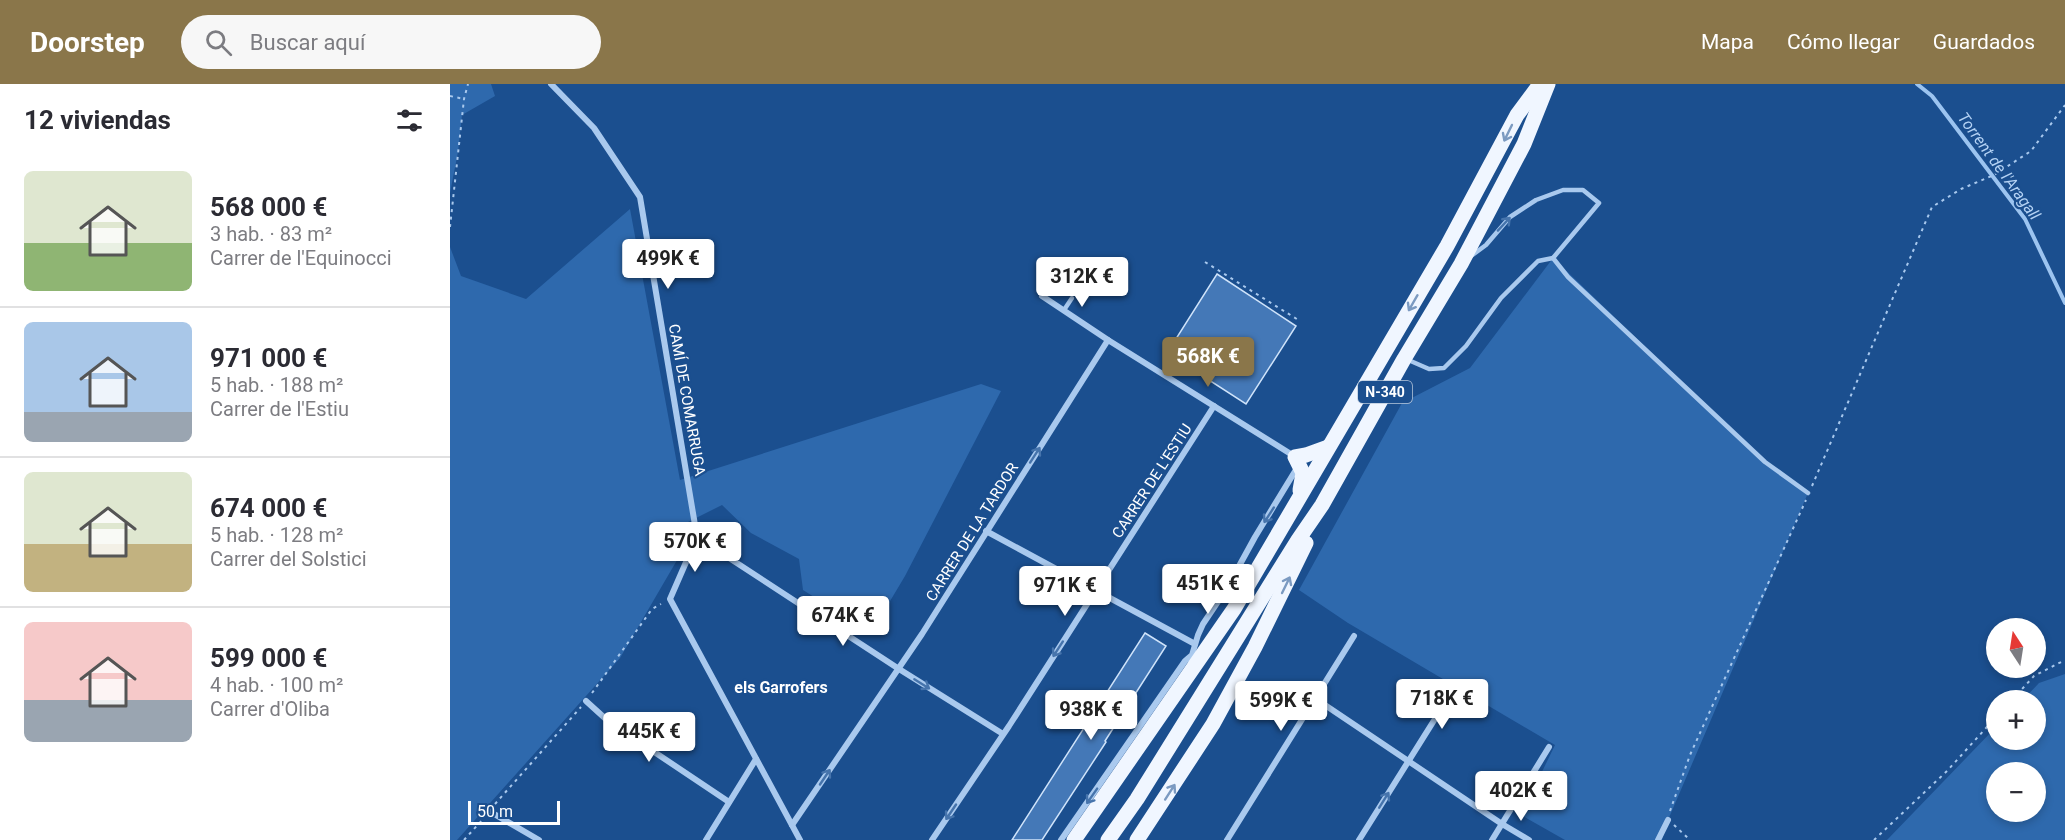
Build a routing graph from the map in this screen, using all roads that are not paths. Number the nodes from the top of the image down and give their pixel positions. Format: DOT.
graph roads {
  1 [pos="551,84"];
  2 [pos="1540,84"];
  3 [pos="1548,84"];
  4 [pos="1553,258"];
  5 [pos="1461,264"];
  6 [pos="1042,296"];
  7 [pos="1072,298"];
  8 [pos="1064,310"];
  9 [pos="1108,340"];
  10 [pos="1404,359"];
  11 [pos="1214,406"];
  12 [pos="1328,447"];
  13 [pos="1297,461"];
  14 [pos="1808,493"];
  15 [pos="1294,507"];
  16 [pos="1312,522"];
  17 [pos="986,531"];
  18 [pos="698,537"];
  19 [pos="1096,591"];
  20 [pos="1234,609"];
  21 [pos="1354,636"];
  22 [pos="1195,644"];
  23 [pos="899,669"];
  24 [pos="1455,687"];
  25 [pos="1316,699"];
  26 [pos="586,700"];
  27 [pos="1003,734"];
  28 [pos="1550,747"];
  29 [pos="756,759"];
  30 [pos="1410,761"];
  31 [pos="729,802"];
  32 [pos="489,812"];
  33 [pos="1668,820"];
  34 [pos="1502,824"];
  35 [pos="792,825"];
  36 [pos="539,840"];
  37 [pos="706,840"];
  38 [pos="800,840"];
  39 [pos="932,840"];
  40 [pos="1061,840"];
  41 [pos="1074,840"];
  42 [pos="1108,840"];
  43 [pos="1137,840"];
  44 [pos="1227,840"];
  45 [pos="1359,840"];
  46 [pos="1492,840"];
  47 [pos="1529,840"];
  48 [pos="1658,840"];
  1 -- 18 [label="street, CAMÍ DE COMARRUGA"];
  2 -- 12 [label="main road, one-way"];
  3 -- 5 [label="main road, N-340"];
  5 -- 4 [label="lane, one-way"];
  4 -- 10 [label="lane"];
  4 -- 14 [label="lane"];
  5 -- 10 [label="main road, N-340"];
  6 -- 8 [label="street"];
  7 -- 8 [label="lane"];
  8 -- 9 [label="street"];
  9 -- 11 [label="street"];
  17 -- 9 [label="street, CARRER DE LA TARDOR, one-way"];
  10 -- 16 [label="main road, N-340"];
  11 -- 13 [label="street"];
  11 -- 19 [label="street, CARRER DE L'ESTIU"];
  12 -- 13 [label="main road"];
  12 -- 15 [label="main road"];
  13 -- 15 [label="main road"];
  13 -- 22 [label="street, one-way"];
  15 -- 20 [label="main road"];
  16 -- 42 [label="main road, N-340"];
  43 -- 16 [label="main road, one-way"];
  17 -- 19 [label="street"];
  17 -- 23 [label="street, CARRER DE LA TARDOR"];
  18 -- 23 [label="street"];
  18 -- 29 [label="street"];
  19 -- 22 [label="street"];
  19 -- 27 [label="street, CARRER DE L'ESTIU, one-way"];
  20 -- 22 [label="street"];
  20 -- 41 [label="main road"];
  21 -- 25 [label="street"];
  22 -- 40 [label="street, one-way"];
  23 -- 27 [label="street, one-way"];
  35 -- 23 [label="street, CARRER DE LA TARDOR, one-way"];
  24 -- 30 [label="street"];
  25 -- 30 [label="street"];
  25 -- 44 [label="street"];
  26 -- 31 [label="street"];
  27 -- 39 [label="street, CARRER DE L'ESTIU, one-way"];
  28 -- 34 [label="street"];
  29 -- 31 [label="street"];
  29 -- 35 [label="street"];
  30 -- 34 [label="street"];
  45 -- 30 [label="street, one-way"];
  31 -- 37 [label="street"];
  32 -- 36 [label="street"];
  33 -- 48 [label="street"];
  34 -- 46 [label="street"];
  34 -- 47 [label="street"];
  35 -- 38 [label="street"];
}
